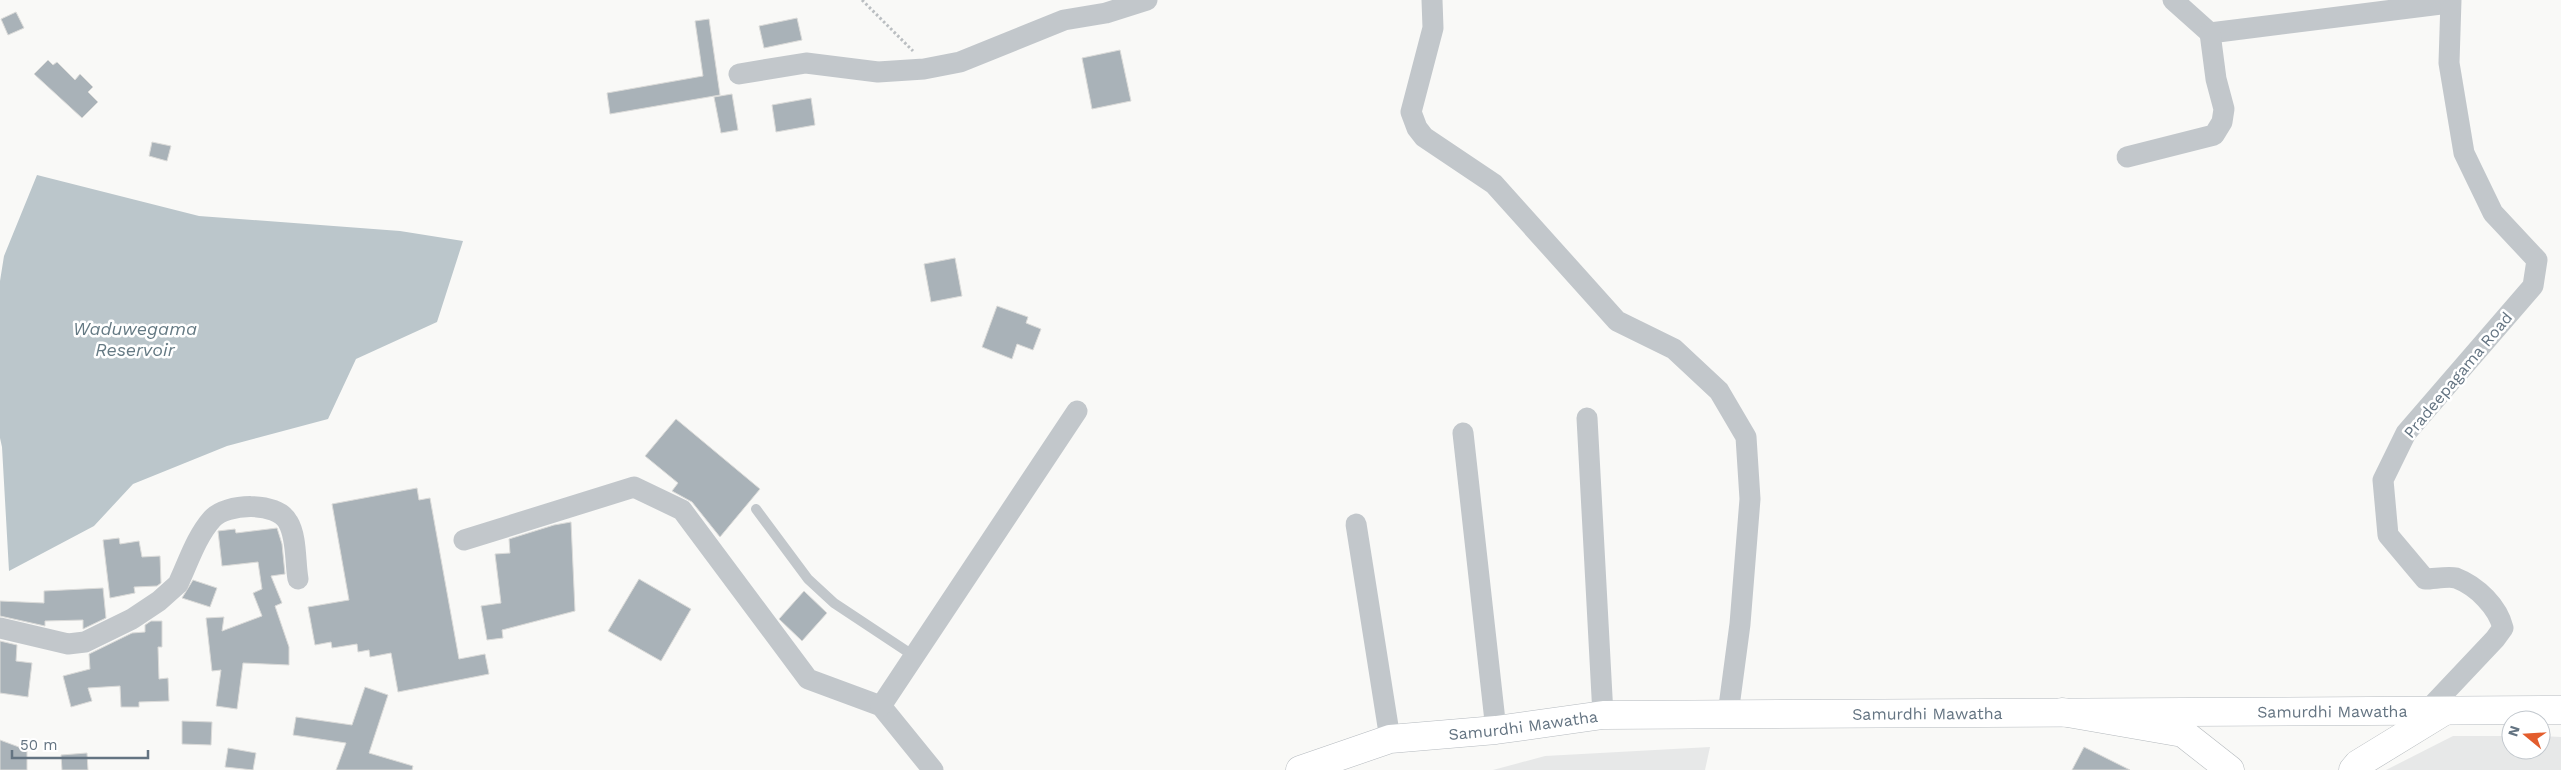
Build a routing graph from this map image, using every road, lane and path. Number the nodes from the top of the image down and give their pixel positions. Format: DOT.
graph roads {
  1 [pos="862,0"];
  2 [pos="1146,0"];
  3 [pos="1432,0"];
  4 [pos="2173,0"];
  5 [pos="2450,2"];
  6 [pos="2210,33"];
  7 [pos="922,52"];
  8 [pos="739,74"];
  9 [pos="2127,157"];
  10 [pos="1077,411"];
  11 [pos="1587,418"];
  12 [pos="1463,433"];
  13 [pos="756,509"];
  14 [pos="1356,524"];
  15 [pos="464,540"];
  16 [pos="298,579"];
  17 [pos="0,628"];
  18 [pos="914,656"];
  19 [pos="881,706"];
  20 [pos="2561,710"];
  21 [pos="2435,711"];
  22 [pos="2062,712"];
  23 [pos="1728,714"];
  24 [pos="1603,715"];
  25 [pos="1496,730"];
  26 [pos="1390,739"];
  27 [pos="933,770"];
  28 [pos="1300,770"];
  29 [pos="2230,770"];
  30 [pos="2353,770"];
  1 -- 7 [label="path"];
  2 -- 8 [label="street"];
  3 -- 23 [label="street"];
  4 -- 6 [label="street"];
  5 -- 6 [label="street"];
  5 -- 21 [label="street, Pradeepagama Road"];
  6 -- 9 [label="street"];
  10 -- 18 [label="street"];
  11 -- 24 [label="street"];
  12 -- 25 [label="street"];
  13 -- 18 [label="lane"];
  14 -- 26 [label="street"];
  15 -- 19 [label="street"];
  16 -- 17 [label="street"];
  18 -- 19 [label="street"];
  19 -- 27 [label="street"];
  20 -- 21 [label="main road, Samurdhi Mawatha"];
  21 -- 22 [label="main road, Samurdhi Mawatha"];
  21 -- 30 [label="main road"];
  22 -- 23 [label="main road, Samurdhi Mawatha"];
  22 -- 29 [label="main road"];
  23 -- 24 [label="main road, Samurdhi Mawatha"];
  24 -- 25 [label="main road, Samurdhi Mawatha"];
  25 -- 26 [label="main road, Samurdhi Mawatha"];
  26 -- 28 [label="main road, Samurdhi Mawatha"];
}
